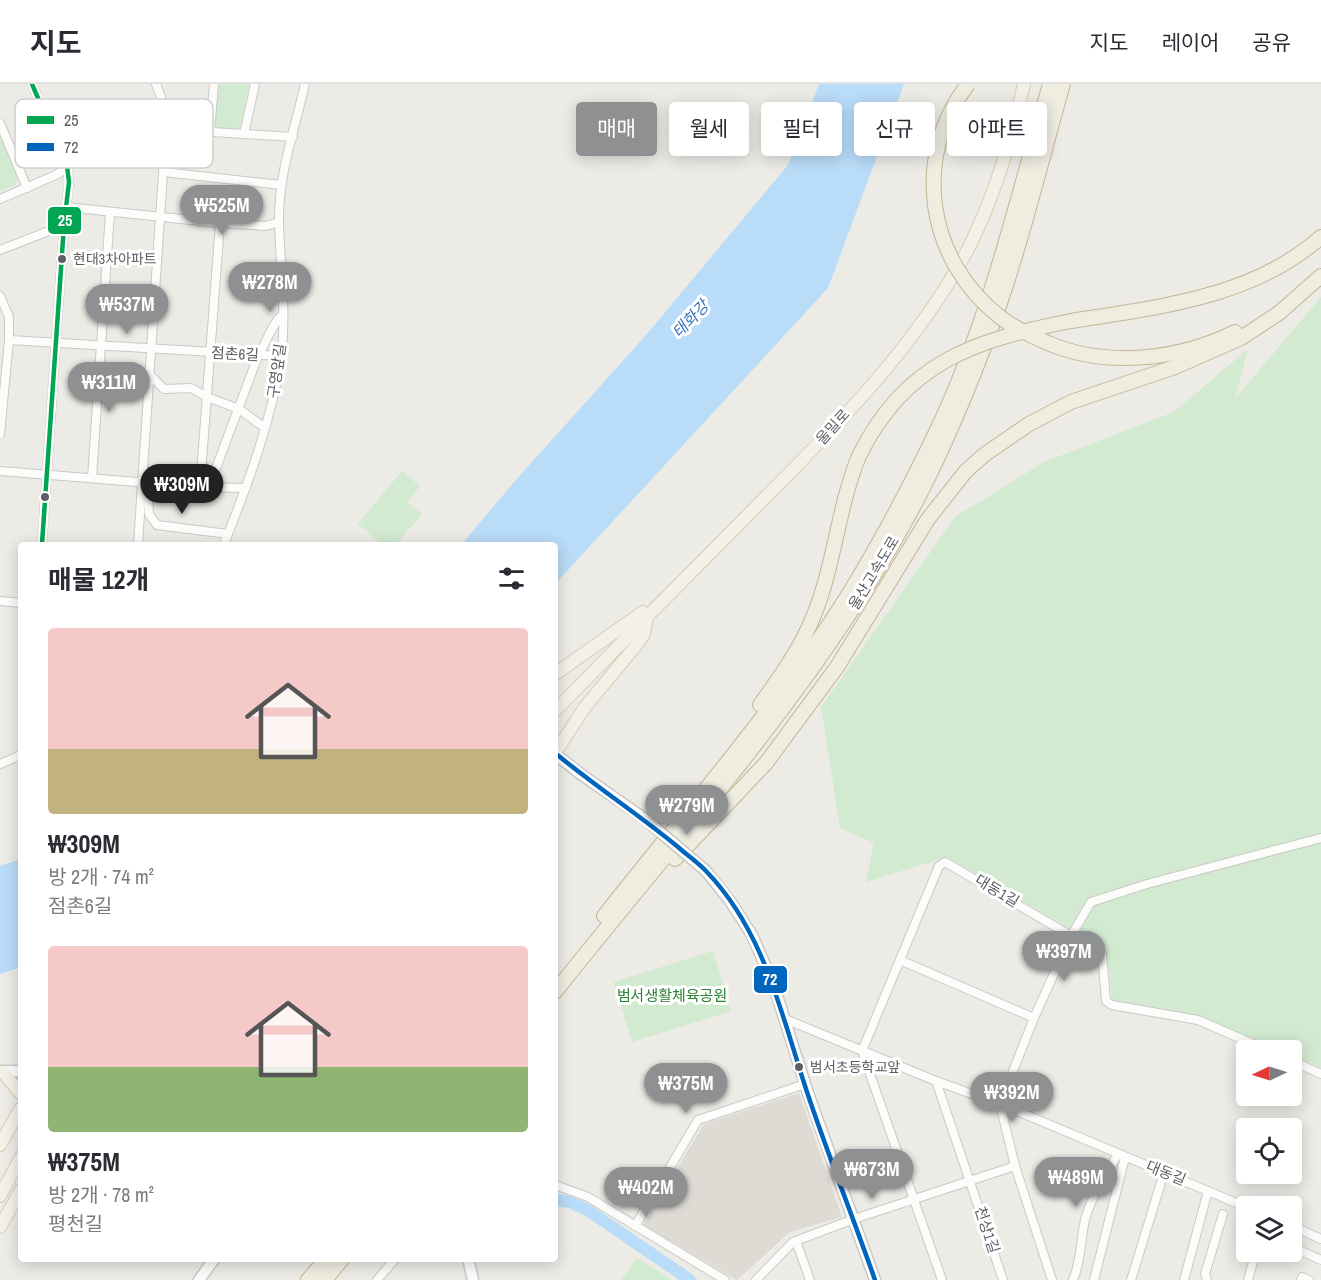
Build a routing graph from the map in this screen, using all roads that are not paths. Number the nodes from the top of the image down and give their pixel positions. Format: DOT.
graph roads {
  1 [pos="32,84"];
  2 [pos="156,84"];
  3 [pos="214,84"];
  4 [pos="255,84"];
  5 [pos="305,84"];
  6 [pos="968,84"];
  7 [pos="1024,84"];
  8 [pos="1050,84"];
  9 [pos="1063,84"];
  10 [pos="38,99"];
  11 [pos="162,99"];
  12 [pos="213,99"];
  13 [pos="0,123"];
  14 [pos="213,132"];
  15 [pos="244,134"];
  16 [pos="293,137"];
  17 [pos="15,159"];
  18 [pos="19,168"];
  19 [pos="65,168"];
  20 [pos="67,168"];
  21 [pos="163,168"];
  22 [pos="163,172"];
  23 [pos="281,184"];
  24 [pos="27,188"];
  25 [pos="0,199"];
  26 [pos="66,207"];
  27 [pos="110,212"];
  28 [pos="161,217"];
  29 [pos="279,222"];
  30 [pos="220,223"];
  31 [pos="64,225"];
  32 [pos="1321,237"];
  33 [pos="0,250"];
  34 [pos="1321,267"];
  35 [pos="1321,276"];
  36 [pos="0,296"];
  37 [pos="282,314"];
  38 [pos="9,340"];
  39 [pos="56,343"];
  40 [pos="100,346"];
  41 [pos="152,349"];
  42 [pos="210,353"];
  43 [pos="258,356"];
  44 [pos="281,356"];
  45 [pos="150,375"];
  46 [pos="207,397"];
  47 [pos="239,410"];
  48 [pos="265,428"];
  49 [pos="0,434"];
  50 [pos="0,471"];
  51 [pos="48,475"];
  52 [pos="92,478"];
  53 [pos="145,482"];
  54 [pos="205,487"];
  55 [pos="246,488"];
  56 [pos="228,534"];
  57 [pos="42,542"];
  58 [pos="138,542"];
  59 [pos="225,542"];
  60 [pos="668,594"];
  61 [pos="0,601"];
  62 [pos="18,603"];
  63 [pos="647,616"];
  64 [pos="558,672"];
  65 [pos="558,708"];
  66 [pos="558,748"];
  67 [pos="558,755"];
  68 [pos="18,756"];
  69 [pos="0,764"];
  70 [pos="711,782"];
  71 [pos="1321,838"];
  72 [pos="639,889"];
  73 [pos="1071,936"];
  74 [pos="900,960"];
  75 [pos="558,974"];
  76 [pos="558,988"];
  77 [pos="1034,1018"];
  78 [pos="785,1019"];
  79 [pos="1244,1040"];
  80 [pos="862,1051"];
  81 [pos="1302,1065"];
  82 [pos="18,1071"];
  83 [pos="2,1072"];
  84 [pos="1321,1074"];
  85 [pos="936,1081"];
  86 [pos="805,1084"];
  87 [pos="18,1091"];
  88 [pos="1000,1104"];
  89 [pos="18,1113"];
  90 [pos="0,1145"];
  91 [pos="1122,1155"];
  92 [pos="18,1163"];
  93 [pos="1015,1167"];
  94 [pos="1164,1173"];
  95 [pos="970,1181"];
  96 [pos="558,1188"];
  97 [pos="1208,1191"];
  98 [pos="18,1195"];
  99 [pos="0,1196"];
  100 [pos="914,1201"];
  101 [pos="1236,1203"];
  102 [pos="1223,1214"];
  103 [pos="854,1219"];
  104 [pos="635,1226"];
  105 [pos="0,1227"];
  106 [pos="1302,1230"];
  107 [pos="1321,1239"];
  108 [pos="796,1241"];
  109 [pos="1302,1252"];
  110 [pos="1321,1260"];
  111 [pos="212,1262"];
  112 [pos="324,1262"];
  113 [pos="340,1262"];
  114 [pos="393,1262"];
  115 [pos="469,1262"];
  116 [pos="1253,1262"];
  117 [pos="199,1280"];
  118 [pos="308,1280"];
  119 [pos="325,1280"];
  120 [pos="377,1280"];
  121 [pos="473,1280"];
  122 [pos="725,1280"];
  123 [pos="756,1280"];
  124 [pos="810,1280"];
  125 [pos="875,1280"];
  126 [pos="942,1280"];
  127 [pos="1003,1280"];
  128 [pos="1052,1280"];
  129 [pos="1073,1280"];
  130 [pos="1094,1280"];
  131 [pos="1131,1280"];
  132 [pos="1184,1280"];
  133 [pos="1207,1280"];
  134 [pos="1248,1280"];
  135 [pos="1300,1280"];
  136 [pos="1309,1280"];
  1 -- 10 [label="street"];
  2 -- 11 [label="street"];
  3 -- 12 [label="street"];
  4 -- 15 [label="street"];
  5 -- 16 [label="street, 구영앞길"];
  6 -- 34 [label="highway, bridge"];
  7 -- 60 [label="main road, 울밀로"];
  8 -- 70 [label="highway, 울산고속도로"];
  9 -- 72 [label="highway, 울산고속도로"];
  13 -- 17 [label="street"];
  14 -- 15 [label="street"];
  15 -- 16 [label="street"];
  16 -- 23 [label="street, 구영앞길"];
  18 -- 24 [label="street"];
  19 -- 24 [label="street"];
  20 -- 26 [label="street"];
  21 -- 22 [label="street"];
  22 -- 23 [label="street"];
  22 -- 28 [label="street"];
  23 -- 29 [label="street, 구영앞길"];
  24 -- 25 [label="street"];
  26 -- 27 [label="street"];
  26 -- 31 [label="street"];
  27 -- 28 [label="street"];
  27 -- 40 [label="street"];
  28 -- 30 [label="street"];
  28 -- 41 [label="street"];
  29 -- 30 [label="street"];
  29 -- 37 [label="street, 구영앞길"];
  30 -- 42 [label="street"];
  31 -- 33 [label="street"];
  31 -- 39 [label="street"];
  32 -- 70 [label="highway, bridge"];
  35 -- 72 [label="highway"];
  36 -- 38 [label="street"];
  37 -- 43 [label="street"];
  37 -- 44 [label="street, 구영앞길"];
  38 -- 39 [label="street, 점촌6길"];
  38 -- 49 [label="street"];
  39 -- 40 [label="street, 점촌6길"];
  39 -- 51 [label="street"];
  40 -- 41 [label="street, 점촌6길"];
  40 -- 52 [label="street"];
  41 -- 42 [label="street, 점촌6길"];
  41 -- 45 [label="street"];
  42 -- 43 [label="street, 점촌6길"];
  42 -- 46 [label="street"];
  43 -- 44 [label="street, 점촌6길"];
  43 -- 47 [label="street"];
  44 -- 48 [label="street, 구영앞길"];
  45 -- 46 [label="street"];
  45 -- 53 [label="street"];
  46 -- 47 [label="street"];
  46 -- 54 [label="street"];
  47 -- 48 [label="street"];
  47 -- 54 [label="street"];
  48 -- 55 [label="street, 구영앞길"];
  50 -- 51 [label="street"];
  51 -- 52 [label="street"];
  51 -- 57 [label="street"];
  52 -- 53 [label="street"];
  53 -- 54 [label="street"];
  53 -- 56 [label="street"];
  53 -- 58 [label="street"];
  54 -- 55 [label="street"];
  55 -- 56 [label="street, 구영앞길"];
  56 -- 59 [label="street, 구영앞길"];
  60 -- 63 [label="main road, 울밀로"];
  60 -- 64 [label="main road"];
  61 -- 62 [label="street"];
  63 -- 65 [label="main road, 울밀로"];
  63 -- 66 [label="main road"];
  67 -- 78 [label="street, bridge"];
  68 -- 69 [label="street"];
  70 -- 75 [label="highway, 울산고속도로"];
  71 -- 73 [label="street"];
  72 -- 76 [label="highway, 울산고속도로"];
  73 -- 74 [label="street, 대동1길"];
  73 -- 77 [label="street"];
  73 -- 79 [label="street, 대동1길"];
  74 -- 77 [label="street"];
  74 -- 80 [label="street, 대동1길"];
  77 -- 88 [label="street"];
  78 -- 80 [label="street, 대동길"];
  78 -- 86 [label="street"];
  80 -- 85 [label="street, 대동길"];
  80 -- 100 [label="street"];
  81 -- 84 [label="street"];
  82 -- 83 [label="street"];
  83 -- 87 [label="main road"];
  85 -- 88 [label="street, 대동길"];
  85 -- 95 [label="street, 천상1길"];
  86 -- 103 [label="street"];
  86 -- 104 [label="street"];
  88 -- 91 [label="street, 대동길"];
  88 -- 93 [label="street"];
  89 -- 90 [label="main road"];
  91 -- 94 [label="street, 대동길"];
  91 -- 129 [label="street"];
  91 -- 130 [label="street"];
  92 -- 99 [label="main road"];
  93 -- 95 [label="street"];
  93 -- 128 [label="street"];
  94 -- 97 [label="street, 대동길"];
  94 -- 131 [label="street"];
  95 -- 100 [label="street"];
  95 -- 127 [label="street, 천상1길"];
  96 -- 104 [label="street"];
  97 -- 101 [label="street, 대동길"];
  97 -- 132 [label="street"];
  98 -- 105 [label="main road"];
  100 -- 103 [label="street"];
  100 -- 126 [label="street"];
  102 -- 133 [label="street"];
  103 -- 108 [label="street"];
  103 -- 125 [label="street"];
  104 -- 122 [label="street"];
  106 -- 107 [label="street"];
  108 -- 123 [label="street"];
  108 -- 124 [label="street"];
  109 -- 110 [label="street"];
  111 -- 117 [label="street"];
  112 -- 118 [label="highway"];
  113 -- 119 [label="highway"];
  114 -- 120 [label="street"];
  115 -- 121 [label="street"];
  116 -- 134 [label="street"];
  135 -- 136 [label="street"];
}
